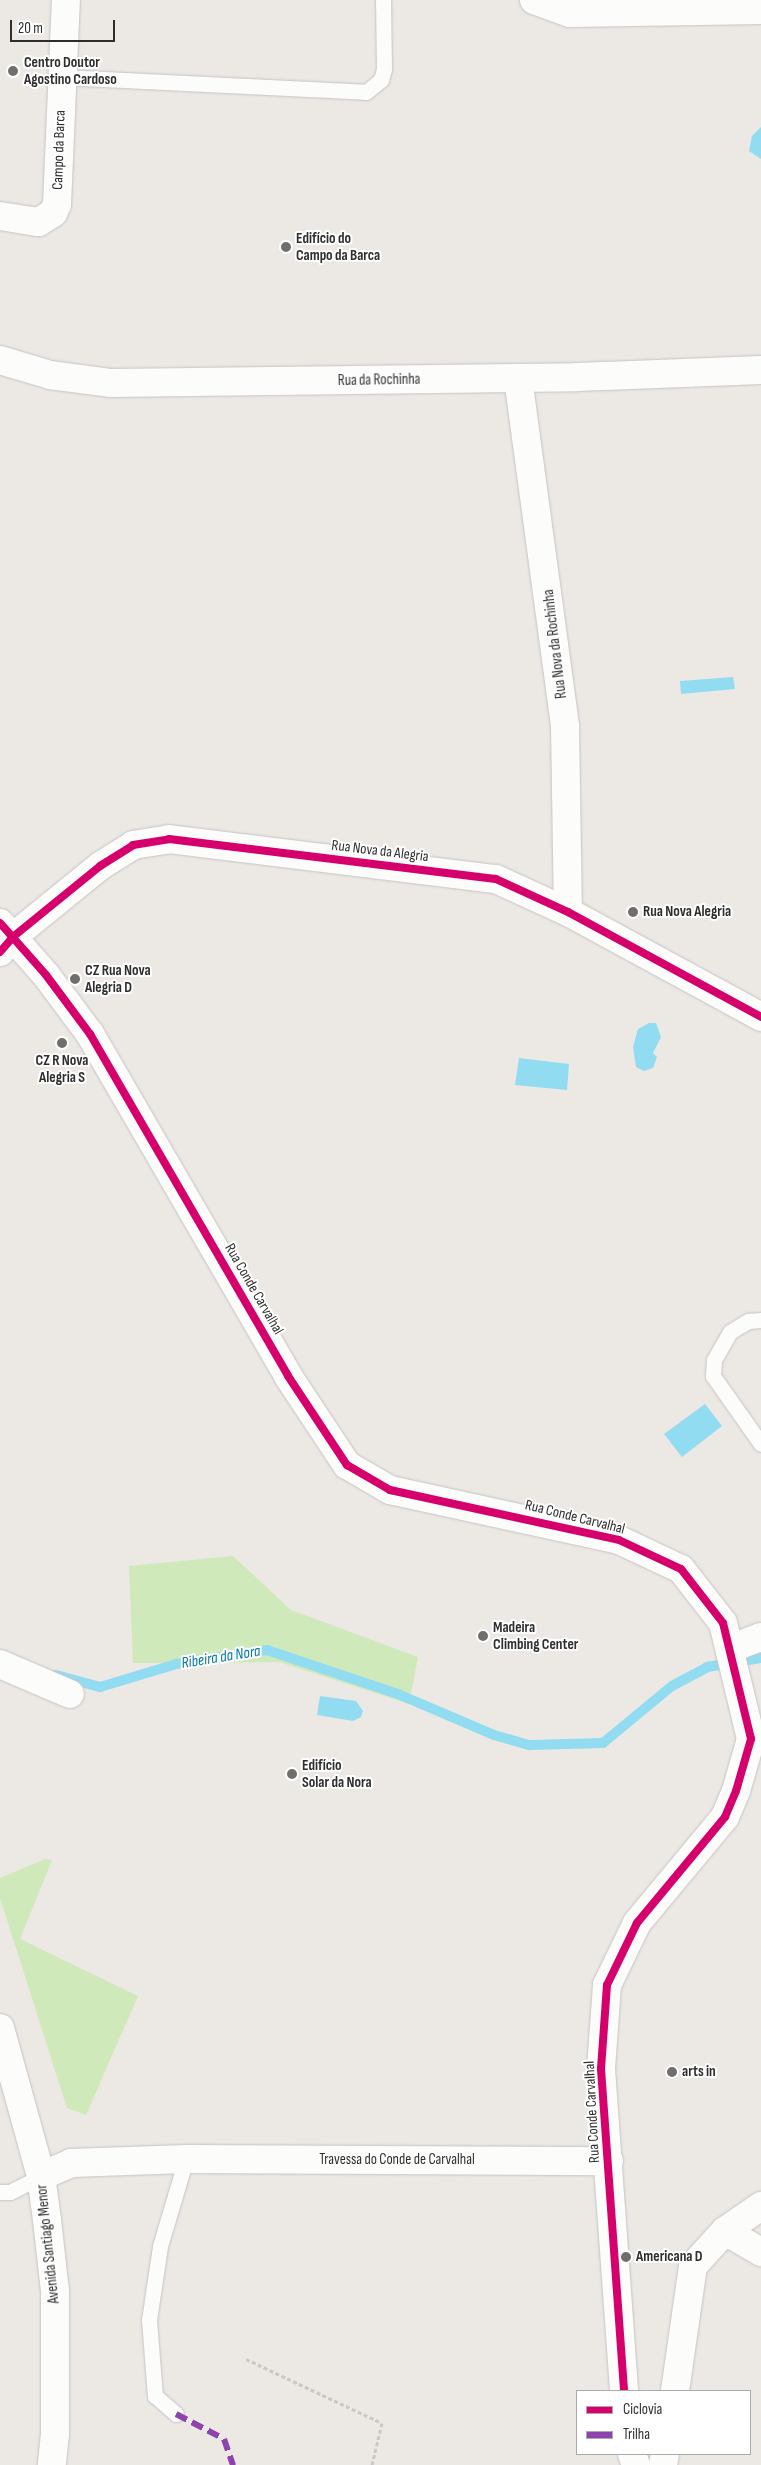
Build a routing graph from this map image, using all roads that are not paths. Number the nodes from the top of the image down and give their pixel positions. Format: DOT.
graph roads {
  1 [pos="66,0"];
  2 [pos="384,0"];
  3 [pos="534,0"];
  4 [pos="761,10"];
  5 [pos="62,77"];
  6 [pos="0,216"];
  7 [pos="0,360"];
  8 [pos="761,370"];
  9 [pos="518,378"];
  10 [pos="568,912"];
  11 [pos="5,937"];
  12 [pos="761,1017"];
  13 [pos="761,1320"];
  14 [pos="761,1444"];
  15 [pos="761,1638"];
  16 [pos="732,1648"];
  17 [pos="0,1664"];
  18 [pos="70,1694"];
  19 [pos="0,2028"];
  20 [pos="186,2159"];
  21 [pos="609,2161"];
  22 [pos="41,2176"];
  23 [pos="0,2192"];
  24 [pos="761,2206"];
  25 [pos="725,2231"];
  26 [pos="761,2252"];
  27 [pos="624,2390"];
  28 [pos="675,2390"];
  29 [pos="176,2414"];
  30 [pos="52,2465"];
  1 -- 5 [label="street, Campo da Barca"];
  2 -- 5 [label="lane"];
  3 -- 4 [label="street"];
  5 -- 6 [label="street, Campo da Barca"];
  7 -- 9 [label="street, Rua da Rochinha"];
  8 -- 9 [label="street, Rua da Rochinha"];
  9 -- 10 [label="street, Rua Nova da Rochinha"];
  10 -- 11 [label="street, Rua Nova da Alegria"];
  10 -- 12 [label="street, Rua Nova da Alegria"];
  11 -- 16 [label="street, Rua Conde Carvalhal"];
  13 -- 14 [label="lane"];
  15 -- 16 [label="street"];
  16 -- 21 [label="street, Rua Conde Carvalhal"];
  17 -- 18 [label="street"];
  19 -- 22 [label="street, Avenida Santiago Menor"];
  20 -- 21 [label="street, Travessa do Conde de Carvalhal"];
  20 -- 22 [label="street, Travessa do Conde de Carvalhal"];
  20 -- 29 [label="lane"];
  21 -- 27 [label="street, Rua Conde Carvalhal"];
  22 -- 23 [label="lane, Travessa do Conde de Carvalhal"];
  22 -- 30 [label="street, Avenida Santiago Menor"];
  24 -- 25 [label="street"];
  25 -- 26 [label="street"];
  25 -- 28 [label="street"];
}
